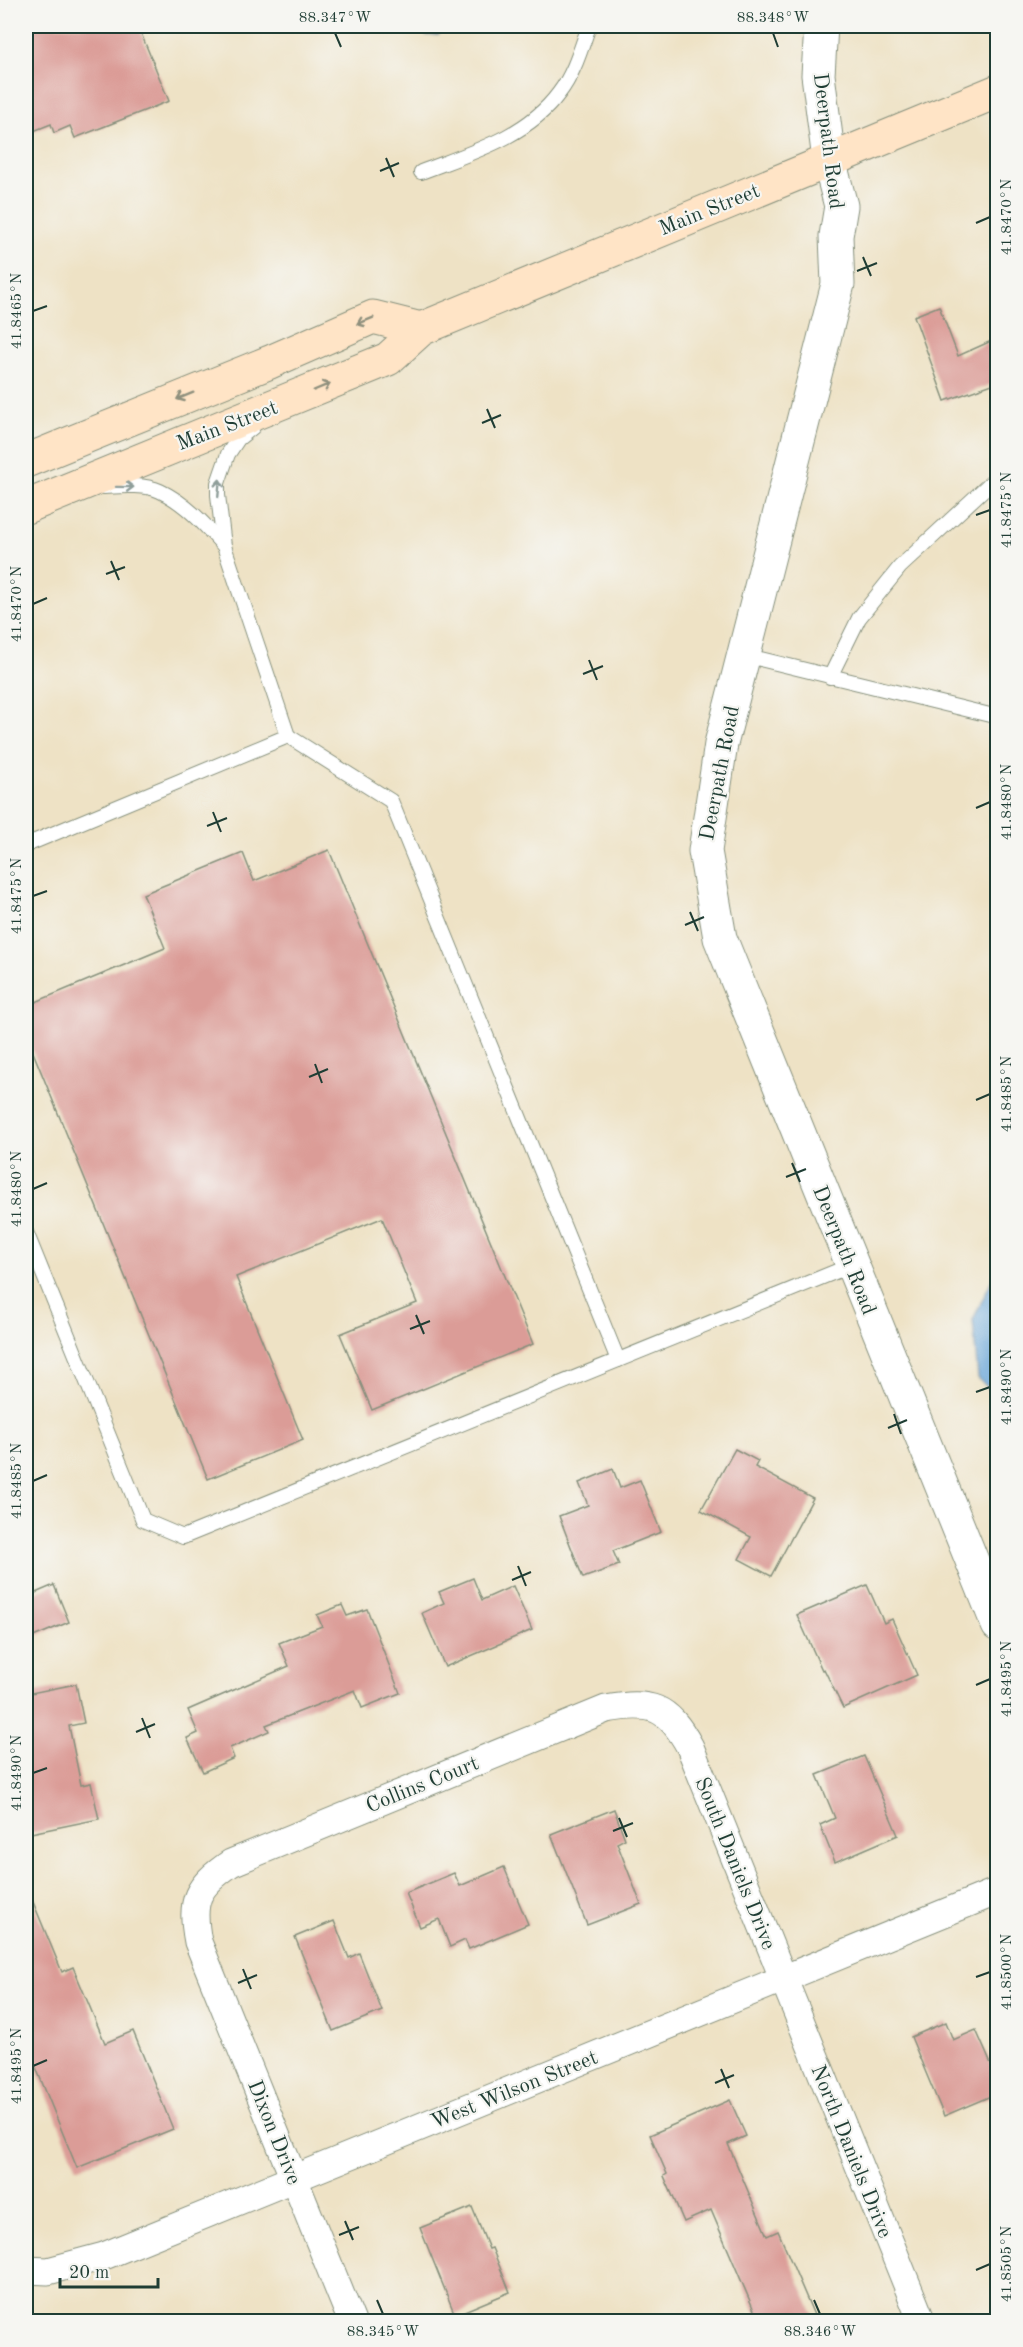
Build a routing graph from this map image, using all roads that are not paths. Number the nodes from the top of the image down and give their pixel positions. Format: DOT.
graph roads {
  1 [pos="588,26"];
  2 [pos="821,26"];
  3 [pos="998,91"];
  4 [pos="829,160"];
  5 [pos="421,172"];
  6 [pos="421,329"];
  7 [pos="291,400"];
  8 [pos="26,461"];
  9 [pos="998,476"];
  10 [pos="67,490"];
  11 [pos="26,507"];
  12 [pos="224,546"];
  13 [pos="744,655"];
  14 [pos="830,676"];
  15 [pos="998,717"];
  16 [pos="288,736"];
  17 [pos="26,845"];
  18 [pos="26,1232"];
  19 [pos="852,1265"];
  20 [pos="618,1360"];
  21 [pos="998,1625"];
  22 [pos="690,1747"];
  23 [pos="998,1891"];
  24 [pos="198,1942"];
  25 [pos="783,1980"];
  26 [pos="294,2179"];
  27 [pos="26,2270"];
  28 [pos="352,2322"];
  29 [pos="922,2322"];
  1 -- 5 [label="lane"];
  2 -- 4 [label="street, Deerpath Road"];
  3 -- 4 [label="main road, Main Street"];
  4 -- 6 [label="main road, Main Street"];
  4 -- 13 [label="street, Deerpath Road"];
  7 -- 6 [label="main road, Main Street, one-way"];
  6 -- 8 [label="main road, Main Street, one-way"];
  7 -- 10 [label="main road, Main Street"];
  12 -- 7 [label="lane, one-way"];
  9 -- 14 [label="lane"];
  10 -- 11 [label="main road, Main Street"];
  10 -- 12 [label="lane, one-way"];
  12 -- 16 [label="lane"];
  13 -- 14 [label="lane"];
  13 -- 19 [label="street, Deerpath Road"];
  14 -- 15 [label="lane"];
  16 -- 17 [label="lane"];
  16 -- 20 [label="lane"];
  18 -- 20 [label="lane"];
  19 -- 20 [label="lane"];
  19 -- 21 [label="street, Deerpath Road"];
  22 -- 24 [label="street, Collins Court"];
  22 -- 25 [label="street, South Daniels Drive"];
  23 -- 25 [label="street, West Wilson Street"];
  24 -- 26 [label="street, Dixon Drive"];
  25 -- 26 [label="street, West Wilson Street"];
  25 -- 29 [label="street, North Daniels Drive"];
  26 -- 27 [label="street, West Wilson Street"];
  26 -- 28 [label="street, Dixon Drive"];
}
